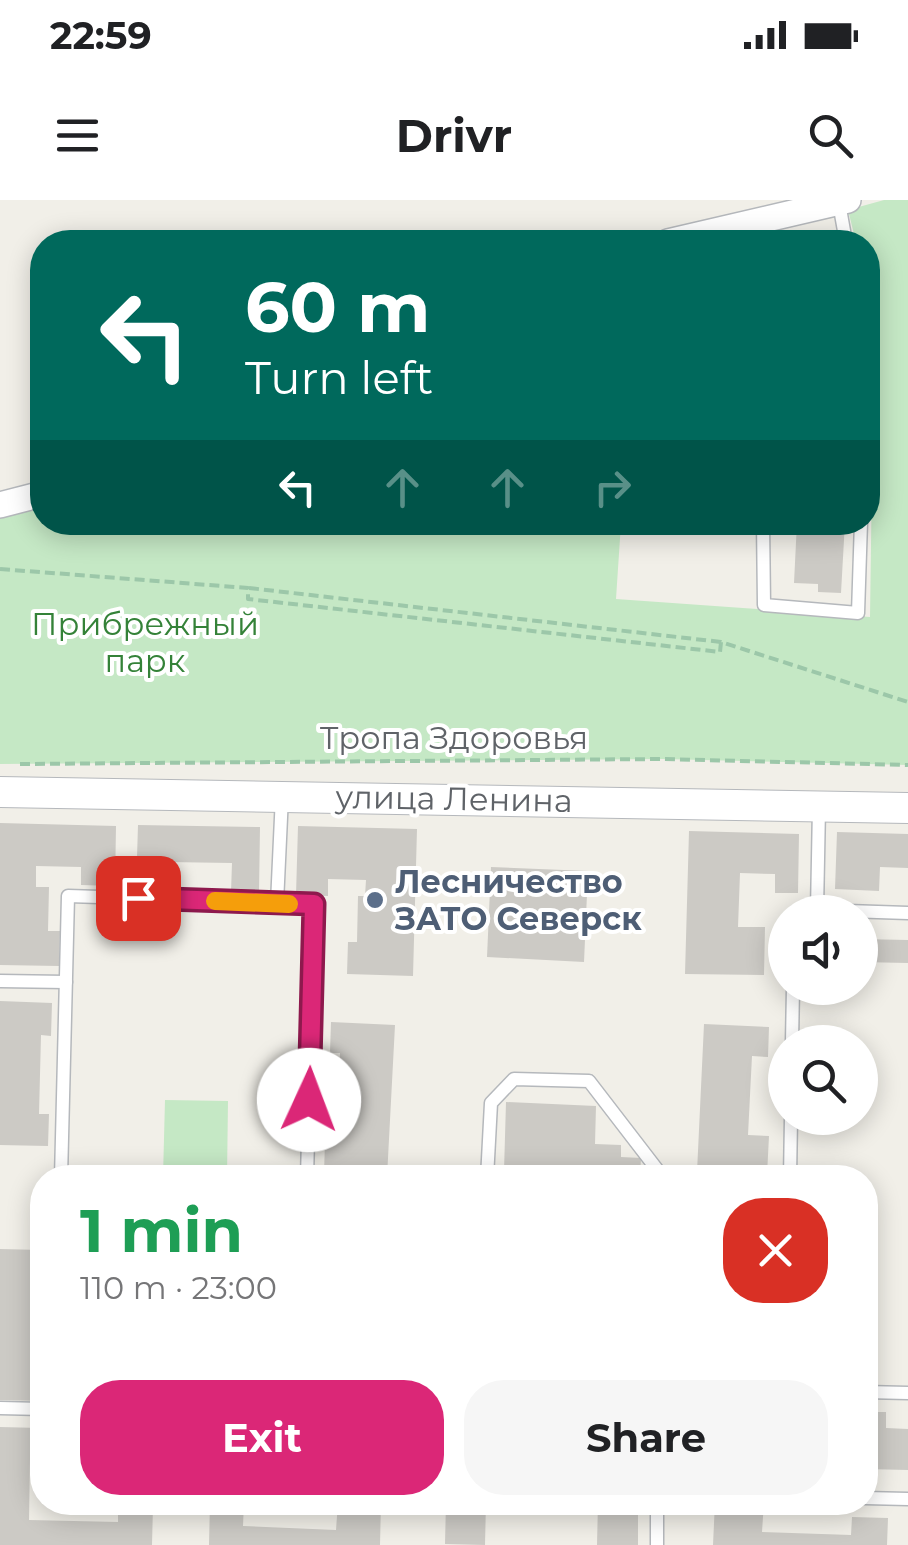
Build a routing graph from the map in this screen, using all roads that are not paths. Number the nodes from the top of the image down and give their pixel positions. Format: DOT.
graph roads {
  1 [pos="843,201"];
  2 [pos="719,230"];
  3 [pos="845,230"];
  4 [pos="30,497"];
  5 [pos="0,505"];
  6 [pos="763,535"];
  7 [pos="861,535"];
  8 [pos="0,792"];
  9 [pos="282,796"];
  10 [pos="819,806"];
  11 [pos="908,808"];
  12 [pos="817,895"];
  13 [pos="277,903"];
  14 [pos="878,911"];
  15 [pos="908,912"];
  16 [pos="0,981"];
  17 [pos="66,982"];
  18 [pos="791,1135"];
  19 [pos="61,1165"];
  20 [pos="307,1165"];
  21 [pos="488,1165"];
  22 [pos="654,1165"];
  23 [pos="790,1165"];
  24 [pos="878,1392"];
  25 [pos="908,1393"];
  26 [pos="0,1408"];
  27 [pos="30,1409"];
  28 [pos="878,1498"];
  29 [pos="908,1499"];
  30 [pos="658,1515"];
  31 [pos="657,1545"];
  1 -- 2 [label="street"];
  1 -- 3 [label="lane"];
  4 -- 5 [label="street"];
  6 -- 7 [label="lane"];
  8 -- 9 [label="street, улица Ленина"];
  9 -- 10 [label="street, улица Ленина"];
  9 -- 13 [label="lane"];
  10 -- 11 [label="street, улица Ленина"];
  10 -- 12 [label="lane"];
  13 -- 17 [label="lane"];
  13 -- 20 [label="lane"];
  14 -- 15 [label="lane"];
  16 -- 17 [label="lane"];
  17 -- 19 [label="lane"];
  18 -- 23 [label="lane"];
  21 -- 22 [label="lane"];
  24 -- 25 [label="lane"];
  26 -- 27 [label="lane"];
  28 -- 29 [label="lane"];
  30 -- 31 [label="lane"];
}
